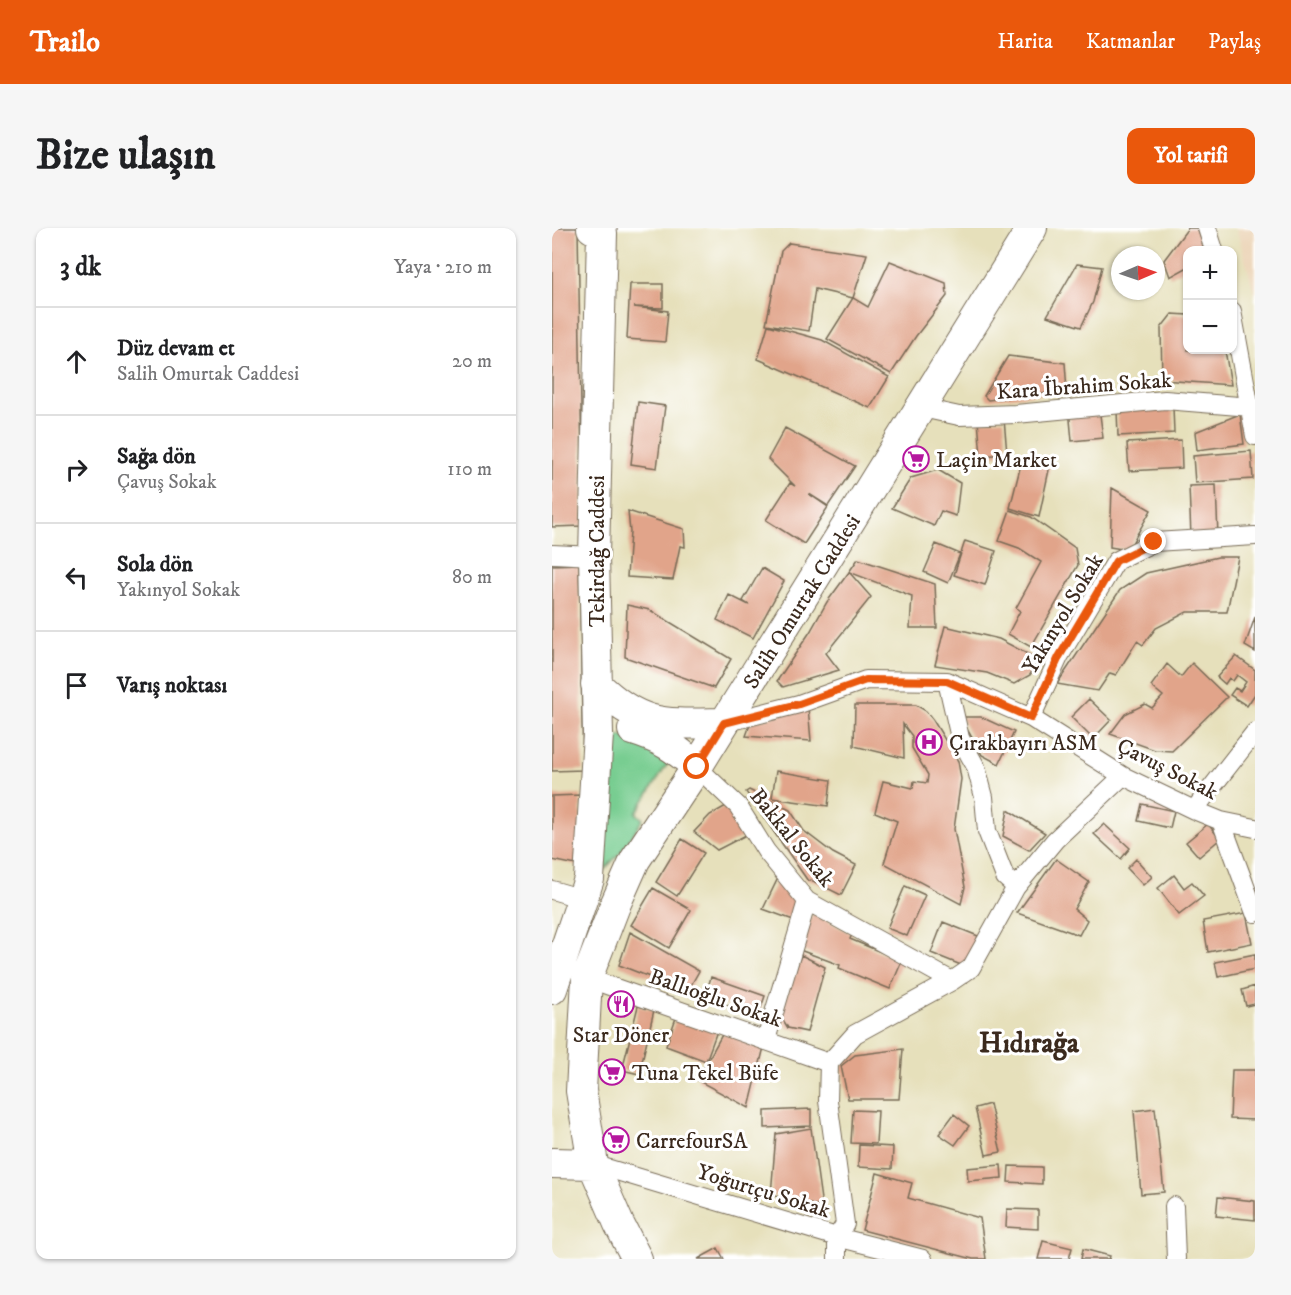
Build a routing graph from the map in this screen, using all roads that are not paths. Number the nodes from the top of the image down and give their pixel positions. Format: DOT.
graph roads {
  1 [pos="1032,228"];
  2 [pos="1207,228"];
  3 [pos="599,230"];
  4 [pos="1213,246"];
  5 [pos="1237,327"];
  6 [pos="1251,381"];
  7 [pos="1251,407"];
  8 [pos="922,408"];
  9 [pos="1255,436"];
  10 [pos="1255,536"];
  11 [pos="552,555"];
  12 [pos="594,556"];
  13 [pos="947,681"];
  14 [pos="596,684"];
  15 [pos="1031,718"];
  16 [pos="724,723"];
  17 [pos="1255,732"];
  18 [pos="598,734"];
  19 [pos="697,767"];
  20 [pos="1123,776"];
  21 [pos="1194,810"];
  22 [pos="1221,821"];
  23 [pos="1255,828"];
  24 [pos="1016,887"];
  25 [pos="586,889"];
  26 [pos="552,890"];
  27 [pos="807,901"];
  28 [pos="1255,914"];
  29 [pos="587,978"];
  30 [pos="952,981"];
  31 [pos="552,989"];
  32 [pos="766,1040"];
  33 [pos="829,1063"];
  34 [pos="552,1163"];
  35 [pos="593,1164"];
  36 [pos="1174,1206"];
  37 [pos="837,1237"];
  38 [pos="638,1259"];
  39 [pos="837,1259"];
  40 [pos="922,1259"];
  41 [pos="1176,1259"];
  1 -- 8 [label="main road, Salih Omurtak Caddesi"];
  2 -- 4 [label="street"];
  3 -- 12 [label="main road, Tekirdağ Caddesi"];
  5 -- 6 [label="street"];
  6 -- 7 [label="street"];
  7 -- 8 [label="street, Kara İbrahim Sokak"];
  7 -- 9 [label="street"];
  8 -- 16 [label="main road, Salih Omurtak Caddesi"];
  10 -- 15 [label="street, Yakınyol Sokak"];
  11 -- 12 [label="street"];
  12 -- 14 [label="main road, Tekirdağ Caddesi"];
  13 -- 15 [label="street, Çavuş Sokak"];
  13 -- 16 [label="street, Çavuş Sokak"];
  13 -- 24 [label="street"];
  14 -- 16 [label="main road"];
  14 -- 18 [label="main road, Tekirdağ Caddesi"];
  15 -- 20 [label="street, Çavuş Sokak"];
  16 -- 19 [label="main road, Salih Omurtak Caddesi"];
  17 -- 21 [label="street"];
  18 -- 19 [label="main road"];
  18 -- 25 [label="main road, Tekirdağ Caddesi"];
  19 -- 27 [label="street, Bakkal Sokak"];
  19 -- 29 [label="main road, Salih Omurtak Caddesi"];
  20 -- 21 [label="street, Çavuş Sokak"];
  20 -- 24 [label="street"];
  21 -- 22 [label="street, Çavuş Sokak"];
  22 -- 23 [label="street, Çavuş Sokak"];
  22 -- 28 [label="street"];
  24 -- 30 [label="street"];
  25 -- 26 [label="street"];
  25 -- 31 [label="main road, Tekirdağ Caddesi"];
  27 -- 30 [label="street, Bakkal Sokak"];
  27 -- 32 [label="street"];
  29 -- 32 [label="street, Ballıoğlu Sokak"];
  29 -- 35 [label="main road, Salih Omurtak Caddesi"];
  30 -- 33 [label="street"];
  32 -- 33 [label="street, Ballıoğlu Sokak"];
  33 -- 37 [label="street"];
  34 -- 35 [label="main road"];
  35 -- 37 [label="street, Yoğurtçu Sokak"];
  35 -- 38 [label="main road, Salih Omurtak Caddesi"];
  36 -- 41 [label="street"];
  37 -- 39 [label="street"];
  37 -- 40 [label="street, Yoğurtçu Sokak"];
}
